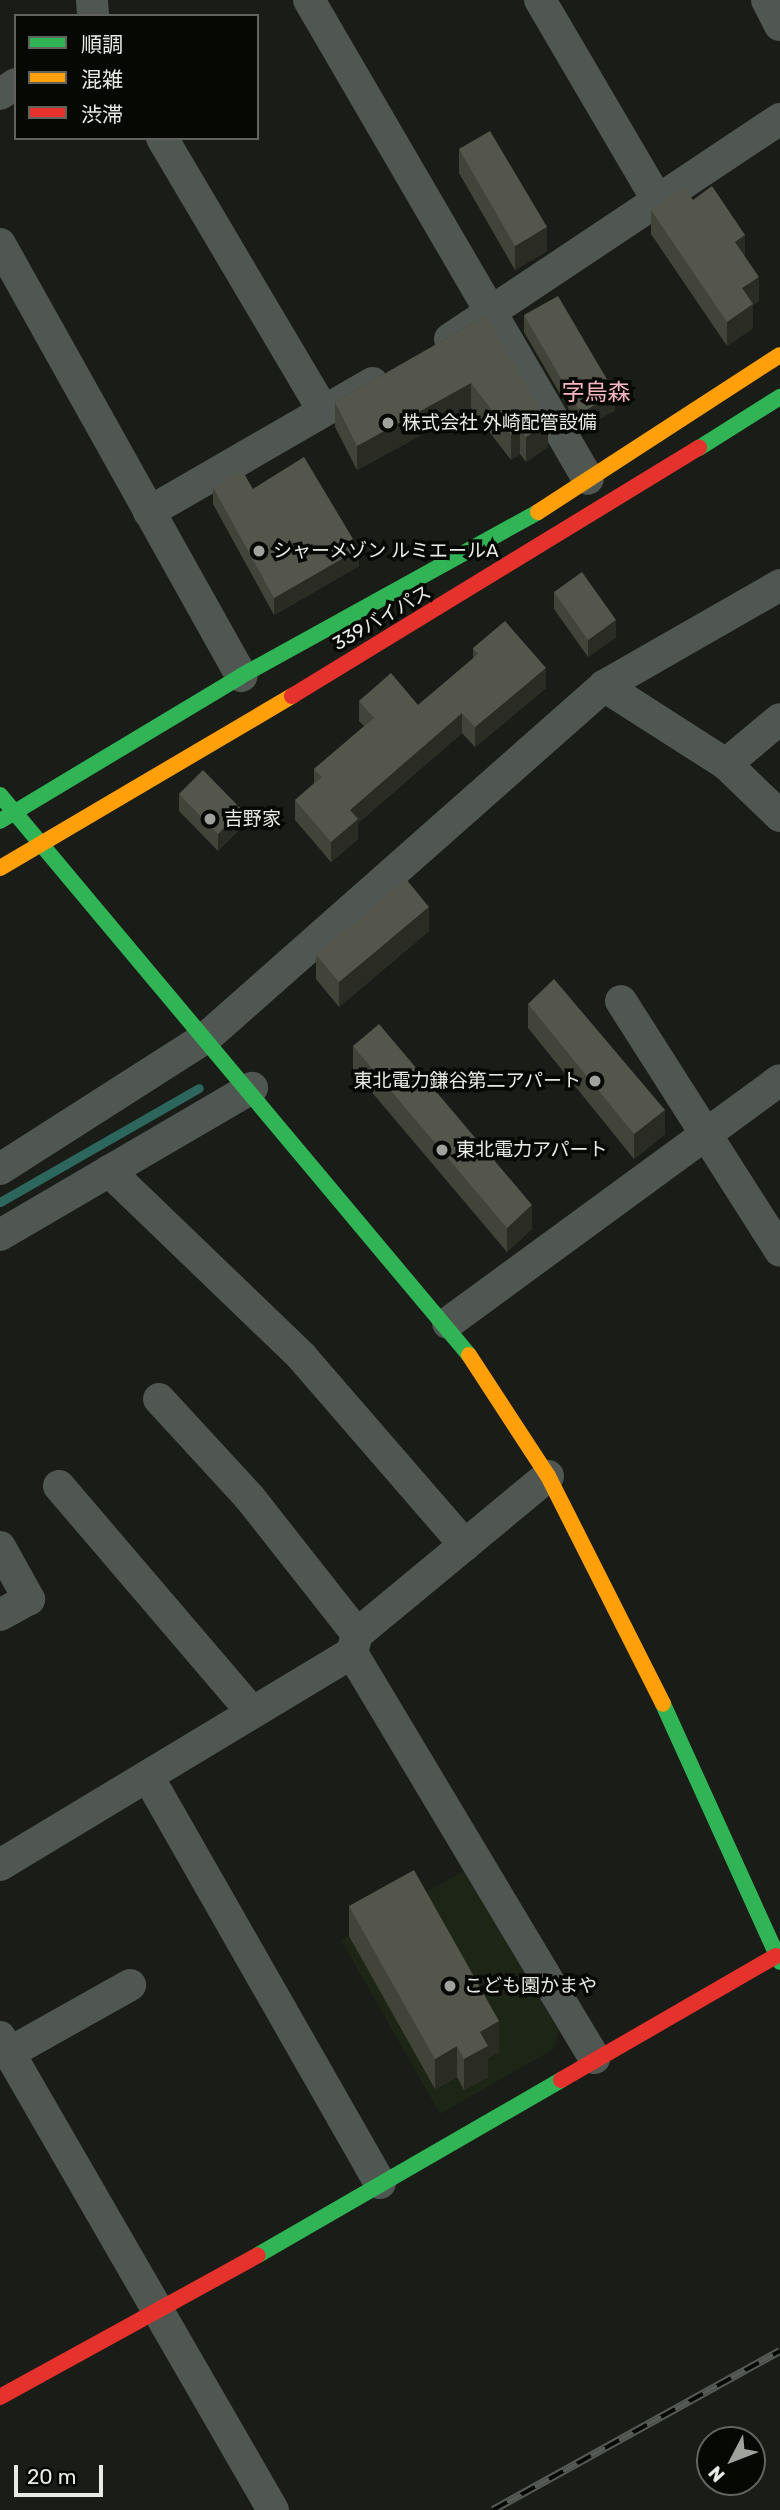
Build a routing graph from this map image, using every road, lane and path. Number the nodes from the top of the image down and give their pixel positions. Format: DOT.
graph roads {
  1 [pos="309,0"];
  2 [pos="540,0"];
  3 [pos="767,0"];
  4 [pos="780,25"];
  5 [pos="780,119"];
  6 [pos="163,140"];
  7 [pos="659,203"];
  8 [pos="0,244"];
  9 [pos="489,317"];
  10 [pos="780,355"];
  11 [pos="780,397"];
  12 [pos="323,410"];
  13 [pos="588,479"];
  14 [pos="149,512"];
  15 [pos="780,585"];
  16 [pos="241,676"];
  17 [pos="604,686"];
  18 [pos="780,719"];
  19 [pos="726,764"];
  20 [pos="0,795"];
  21 [pos="7,816"];
  22 [pos="780,816"];
  23 [pos="41,844"];
  24 [pos="0,867"];
  25 [pos="621,1001"];
  26 [pos="208,1036"];
  27 [pos="780,1080"];
  28 [pos="252,1088"];
  29 [pos="706,1136"];
  30 [pos="0,1169"];
  31 [pos="109,1171"];
  32 [pos="0,1235"];
  33 [pos="780,1251"];
  34 [pos="448,1323"];
  35 [pos="159,1399"];
  36 [pos="548,1476"];
  37 [pos="59,1486"];
  38 [pos="465,1545"];
  39 [pos="0,1547"];
  40 [pos="0,1615"];
  41 [pos="355,1644"];
  42 [pos="252,1713"];
  43 [pos="150,1780"];
  44 [pos="0,1865"];
  45 [pos="778,1959"];
  46 [pos="130,1985"];
  47 [pos="4,2045"];
  48 [pos="594,2058"];
  49 [pos="380,2183"];
  50 [pos="156,2314"];
  51 [pos="0,2397"];
  52 [pos="273,2510"];
  1 -- 9 [label="street"];
  2 -- 7 [label="street"];
  3 -- 4 [label="street"];
  5 -- 7 [label="street"];
  6 -- 12 [label="street"];
  7 -- 9 [label="street"];
  8 -- 14 [label="street"];
  9 -- 12 [label="street"];
  9 -- 13 [label="street"];
  10 -- 13 [label="street"];
  11 -- 23 [label="street, 339バイパス"];
  12 -- 14 [label="street"];
  13 -- 16 [label="street"];
  14 -- 16 [label="street"];
  15 -- 17 [label="street"];
  16 -- 21 [label="street"];
  17 -- 19 [label="street"];
  17 -- 26 [label="street"];
  18 -- 19 [label="street"];
  19 -- 22 [label="street"];
  20 -- 21 [label="street"];
  21 -- 23 [label="street"];
  23 -- 24 [label="street, 339バイパス"];
  23 -- 26 [label="street"];
  25 -- 29 [label="street"];
  26 -- 28 [label="street"];
  26 -- 30 [label="street"];
  27 -- 29 [label="street"];
  28 -- 31 [label="street"];
  28 -- 34 [label="street"];
  29 -- 33 [label="street"];
  29 -- 34 [label="street"];
  31 -- 32 [label="street"];
  31 -- 38 [label="street"];
  34 -- 36 [label="street"];
  35 -- 41 [label="street"];
  36 -- 38 [label="street"];
  36 -- 45 [label="street"];
  37 -- 42 [label="street"];
  38 -- 41 [label="street"];
  39 -- 40 [label="street"];
  41 -- 42 [label="street"];
  41 -- 48 [label="street"];
  42 -- 43 [label="street"];
  43 -- 44 [label="street"];
  43 -- 49 [label="street"];
  45 -- 48 [label="street"];
  46 -- 47 [label="street"];
  47 -- 50 [label="street"];
  48 -- 49 [label="street"];
  49 -- 50 [label="street"];
  50 -- 51 [label="street"];
  50 -- 52 [label="street"];
}
